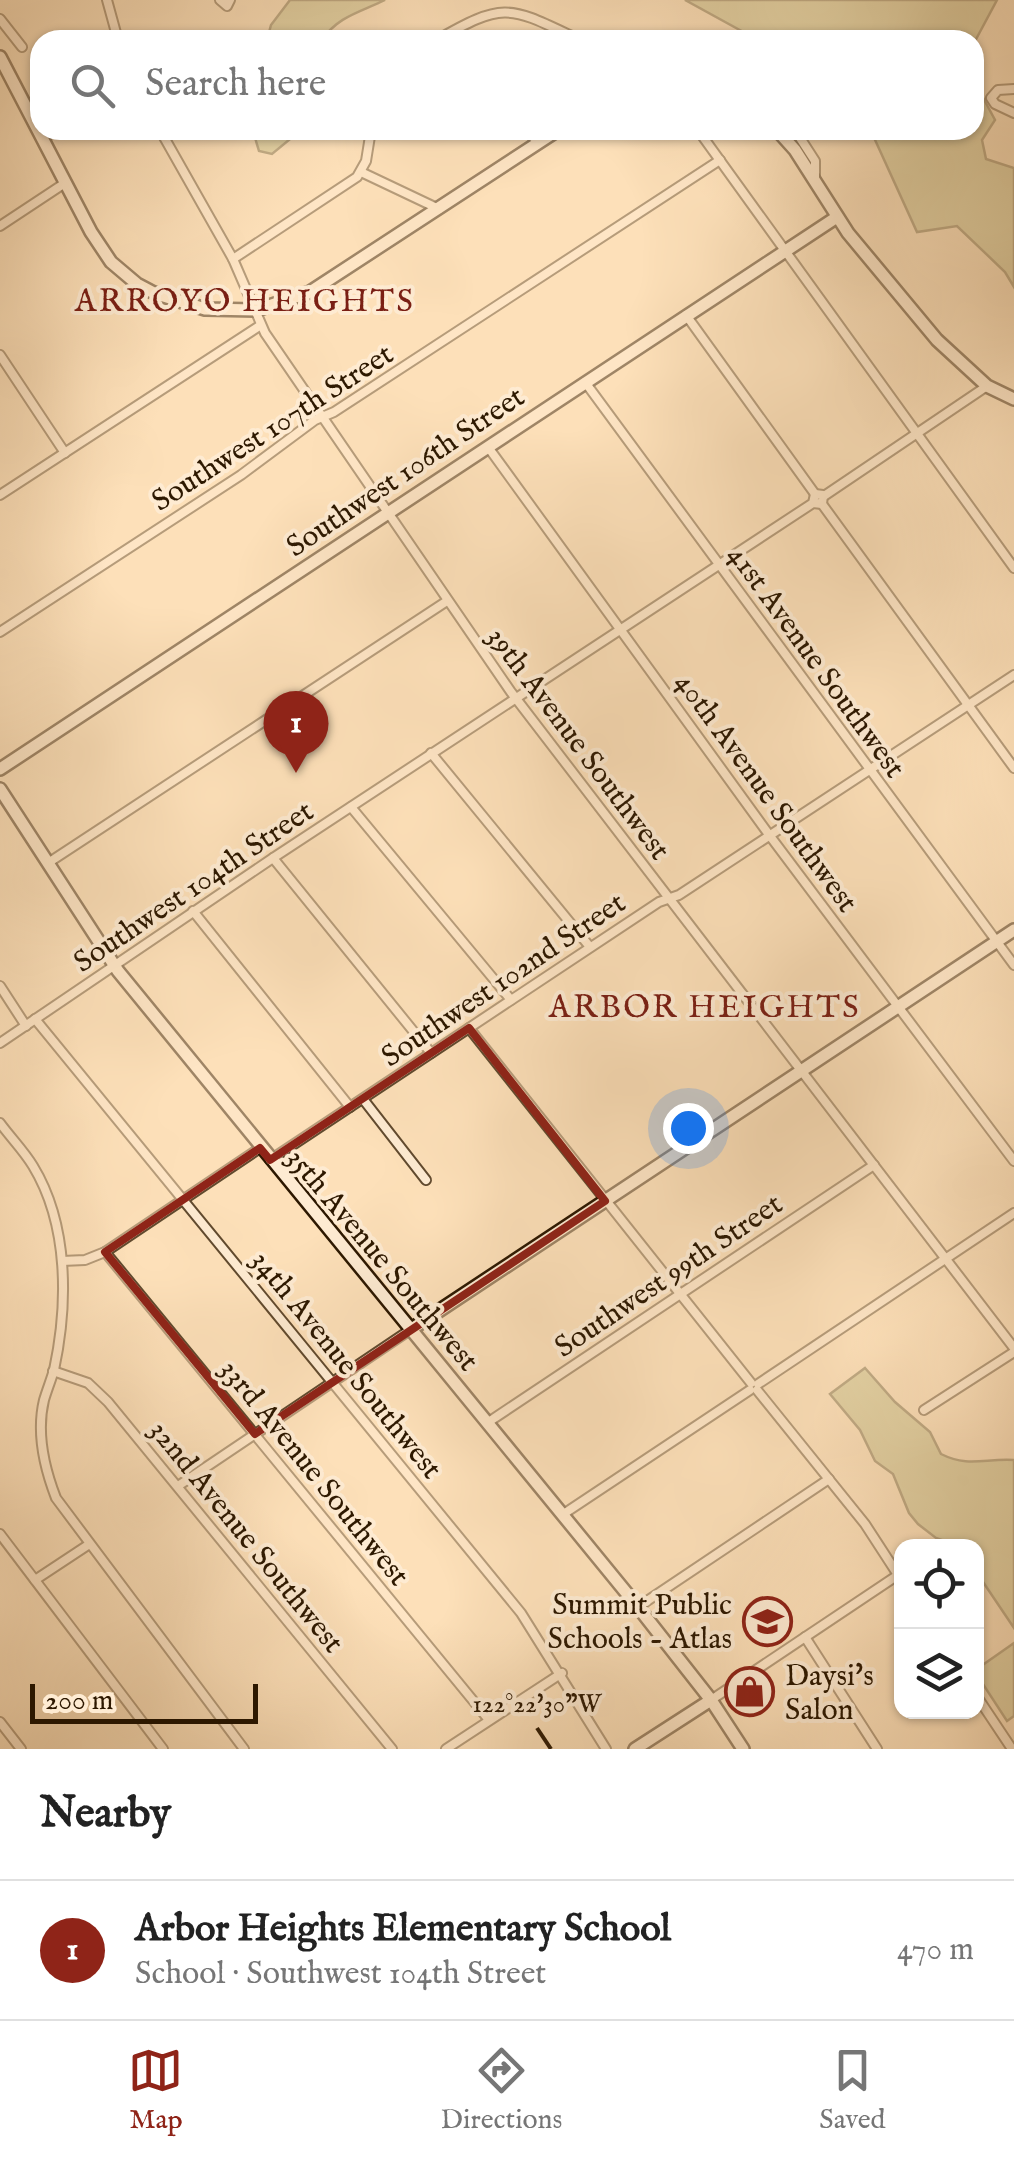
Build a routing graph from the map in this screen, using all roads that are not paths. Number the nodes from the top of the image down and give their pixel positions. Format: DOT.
graph roads {
  1 [pos="106,0"];
  2 [pos="220,0"];
  3 [pos="230,0"];
  4 [pos="0,19"];
  5 [pos="115,30"];
  6 [pos="452,30"];
  7 [pos="559,30"];
  8 [pos="22,46"];
  9 [pos="0,57"];
  10 [pos="1014,89"];
  11 [pos="1014,113"];
  12 [pos="30,115"];
  13 [pos="43,140"];
  14 [pos="166,140"];
  15 [pos="369,140"];
  16 [pos="705,140"];
  17 [pos="784,140"];
  18 [pos="801,140"];
  19 [pos="538,141"];
  20 [pos="720,160"];
  21 [pos="361,172"];
  22 [pos="815,181"];
  23 [pos="65,183"];
  24 [pos="438,209"];
  25 [pos="838,216"];
  26 [pos="0,226"];
  27 [pos="784,251"];
  28 [pos="233,259"];
  29 [pos="258,310"];
  30 [pos="686,315"];
  31 [pos="261,325"];
  32 [pos="0,355"];
  33 [pos="585,382"];
  34 [pos="987,386"];
  35 [pos="1014,400"];
  36 [pos="322,417"];
  37 [pos="916,435"];
  38 [pos="488,447"];
  39 [pos="65,453"];
  40 [pos="0,495"];
  41 [pos="818,500"];
  42 [pos="387,514"];
  43 [pos="719,564"];
  44 [pos="1014,568"];
  45 [pos="447,601"];
  46 [pos="620,630"];
  47 [pos="0,632"];
  48 [pos="1014,675"];
  49 [pos="516,699"];
  50 [pos="968,705"];
  51 [pos="431,753"];
  52 [pos="1014,768"];
  53 [pos="0,769"];
  54 [pos="869,771"];
  55 [pos="0,789"];
  56 [pos="351,807"];
  57 [pos="770,836"];
  58 [pos="272,858"];
  59 [pos="48,863"];
  60 [pos="668,899"];
  61 [pos="193,911"];
  62 [pos="1014,930"];
  63 [pos="996,942"];
  64 [pos="590,948"];
  65 [pos="114,966"];
  66 [pos="1014,966"];
  67 [pos="0,986"];
  68 [pos="512,1000"];
  69 [pos="898,1008"];
  70 [pos="35,1019"];
  71 [pos="26,1026"];
  72 [pos="469,1028"];
  73 [pos="0,1043"];
  74 [pos="431,1053"];
  75 [pos="802,1072"];
  76 [pos="364,1098"];
  77 [pos="350,1107"];
  78 [pos="0,1124"];
  79 [pos="260,1148"];
  80 [pos="270,1160"];
  81 [pos="1014,1161"];
  82 [pos="874,1165"];
  83 [pos="426,1180"];
  84 [pos="183,1199"];
  85 [pos="605,1200"];
  86 [pos="1014,1213"];
  87 [pos="106,1252"];
  88 [pos="944,1260"];
  89 [pos="62,1262"];
  90 [pos="680,1294"];
  91 [pos="410,1330"];
  92 [pos="1014,1350"];
  93 [pos="54,1371"];
  94 [pos="333,1382"];
  95 [pos="754,1387"];
  96 [pos="924,1410"];
  97 [pos="486,1422"];
  98 [pos="255,1434"];
  99 [pos="829,1480"];
  100 [pos="178,1486"];
  101 [pos="562,1515"];
  102 [pos="0,1534"];
  103 [pos="88,1545"];
  104 [pos="894,1567"];
  105 [pos="35,1580"];
  106 [pos="894,1582"];
  107 [pos="638,1607"];
  108 [pos="805,1638"];
  109 [pos="562,1673"];
  110 [pos="711,1700"];
  111 [pos="984,1706"];
  112 [pos="489,1720"];
  113 [pos="0,1722"];
  114 [pos="21,1749"];
  115 [pos="163,1749"];
  116 [pos="244,1749"];
  117 [pos="392,1749"];
  118 [pos="446,1749"];
  119 [pos="606,1749"];
  120 [pos="635,1749"];
  121 [pos="743,1749"];
  122 [pos="877,1749"];
  123 [pos="1012,1749"];
  1 -- 5 [label="street"];
  2 -- 3 [label="street"];
  4 -- 8 [label="street"];
  6 -- 7 [label="street"];
  9 -- 12 [label="street"];
  10 -- 11 [label="street"];
  13 -- 23 [label="street"];
  14 -- 28 [label="street, 39th Avenue Southwest"];
  15 -- 21 [label="street"];
  16 -- 20 [label="street"];
  17 -- 22 [label="street"];
  18 -- 22 [label="street"];
  19 -- 24 [label="street"];
  20 -- 27 [label="street"];
  20 -- 36 [label="street, Southwest 107th Street"];
  21 -- 24 [label="street"];
  21 -- 28 [label="street"];
  22 -- 25 [label="street"];
  23 -- 26 [label="street"];
  23 -- 29 [label="street"];
  24 -- 29 [label="street"];
  25 -- 27 [label="street, Southwest 106th Street"];
  25 -- 34 [label="street"];
  27 -- 30 [label="street, Southwest 106th Street"];
  27 -- 37 [label="street"];
  28 -- 29 [label="street, 39th Avenue Southwest"];
  29 -- 31 [label="street, 39th Avenue Southwest"];
  30 -- 33 [label="street, Southwest 106th Street"];
  30 -- 41 [label="street"];
  31 -- 36 [label="street, 39th Avenue Southwest"];
  31 -- 39 [label="street"];
  32 -- 39 [label="street"];
  33 -- 38 [label="street, Southwest 106th Street"];
  33 -- 43 [label="street, 41st Avenue Southwest"];
  34 -- 35 [label="street"];
  34 -- 37 [label="street, Southwest 104th Street"];
  36 -- 42 [label="street, 39th Avenue Southwest"];
  36 -- 47 [label="street, Southwest 107th Street"];
  37 -- 41 [label="street, Southwest 104th Street"];
  37 -- 44 [label="street"];
  38 -- 42 [label="street, Southwest 106th Street"];
  38 -- 46 [label="street, 40th Avenue Southwest"];
  39 -- 40 [label="street"];
  41 -- 43 [label="street, Southwest 104th Street"];
  41 -- 50 [label="street"];
  42 -- 45 [label="street, 39th Avenue Southwest"];
  42 -- 53 [label="street, Southwest 106th Street"];
  43 -- 46 [label="street, Southwest 104th Street"];
  43 -- 54 [label="street, 41st Avenue Southwest"];
  45 -- 49 [label="street, 39th Avenue Southwest"];
  45 -- 59 [label="street"];
  46 -- 49 [label="street, Southwest 104th Street"];
  46 -- 57 [label="street, 40th Avenue Southwest"];
  48 -- 50 [label="street, Southwest 102nd Street"];
  49 -- 51 [label="street, Southwest 104th Street"];
  49 -- 60 [label="street, 39th Avenue Southwest"];
  50 -- 52 [label="street"];
  50 -- 54 [label="street, Southwest 102nd Street"];
  51 -- 56 [label="street, Southwest 104th Street"];
  51 -- 64 [label="street"];
  54 -- 57 [label="street, Southwest 102nd Street"];
  54 -- 63 [label="street, 41st Avenue Southwest"];
  55 -- 59 [label="street, 35th Avenue Southwest"];
  56 -- 58 [label="street, Southwest 104th Street"];
  56 -- 68 [label="street"];
  57 -- 60 [label="street, Southwest 102nd Street"];
  57 -- 69 [label="street, 40th Avenue Southwest"];
  58 -- 61 [label="street, Southwest 104th Street"];
  58 -- 74 [label="street"];
  59 -- 65 [label="street, 35th Avenue Southwest"];
  60 -- 64 [label="street, Southwest 102nd Street"];
  60 -- 75 [label="street, 39th Avenue Southwest"];
  61 -- 65 [label="street, Southwest 104th Street"];
  61 -- 77 [label="street"];
  62 -- 63 [label="street"];
  63 -- 66 [label="street, 41st Avenue Southwest"];
  63 -- 69 [label="street"];
  64 -- 68 [label="street, Southwest 102nd Street"];
  65 -- 70 [label="street, Southwest 104th Street"];
  65 -- 79 [label="street, 35th Avenue Southwest"];
  67 -- 71 [label="street"];
  68 -- 72 [label="street, Southwest 102nd Street"];
  69 -- 75 [label="street"];
  69 -- 81 [label="street, 40th Avenue Southwest"];
  70 -- 71 [label="street, Southwest 104th Street"];
  70 -- 84 [label="street, 34th Avenue Southwest"];
  71 -- 73 [label="street, Southwest 104th Street"];
  72 -- 74 [label="street, Southwest 102nd Street"];
  72 -- 85 [label="street"];
  74 -- 76 [label="street, Southwest 102nd Street"];
  75 -- 82 [label="street, 39th Avenue Southwest"];
  75 -- 85 [label="street"];
  76 -- 77 [label="street, Southwest 102nd Street"];
  76 -- 83 [label="street"];
  77 -- 80 [label="street, Southwest 102nd Street"];
  78 -- 89 [label="street"];
  79 -- 80 [label="street, 35th Avenue Southwest"];
  79 -- 84 [label="street"];
  80 -- 91 [label="street, 35th Avenue Southwest"];
  82 -- 88 [label="street, 39th Avenue Southwest"];
  82 -- 90 [label="street, Southwest 99th Street"];
  84 -- 87 [label="street"];
  84 -- 94 [label="street, 34th Avenue Southwest"];
  85 -- 90 [label="street"];
  85 -- 91 [label="street"];
  86 -- 88 [label="street"];
  87 -- 89 [label="street"];
  87 -- 98 [label="street, 33rd Avenue Southwest"];
  88 -- 92 [label="street, 39th Avenue Southwest"];
  88 -- 95 [label="street"];
  89 -- 93 [label="street"];
  90 -- 95 [label="street"];
  90 -- 97 [label="street, Southwest 99th Street"];
  91 -- 94 [label="street"];
  91 -- 97 [label="street, 35th Avenue Southwest"];
  92 -- 96 [label="street"];
  93 -- 100 [label="street, 32nd Avenue Southwest"];
  93 -- 103 [label="street"];
  94 -- 98 [label="street"];
  94 -- 109 [label="street, 34th Avenue Southwest"];
  95 -- 99 [label="street"];
  95 -- 101 [label="street"];
  97 -- 101 [label="street, 35th Avenue Southwest"];
  98 -- 100 [label="street"];
  98 -- 112 [label="street, 33rd Avenue Southwest"];
  99 -- 104 [label="street"];
  99 -- 107 [label="street"];
  100 -- 117 [label="street, 32nd Avenue Southwest"];
  101 -- 107 [label="street, 35th Avenue Southwest"];
  102 -- 105 [label="street"];
  103 -- 105 [label="street"];
  103 -- 116 [label="street"];
  105 -- 115 [label="street"];
  106 -- 108 [label="street"];
  107 -- 110 [label="street, 35th Avenue Southwest"];
  108 -- 110 [label="street"];
  108 -- 122 [label="street"];
  109 -- 112 [label="street"];
  109 -- 119 [label="street, 34th Avenue Southwest"];
  110 -- 120 [label="street"];
  110 -- 121 [label="street, 35th Avenue Southwest"];
  111 -- 123 [label="street"];
  112 -- 118 [label="street"];
  113 -- 114 [label="street"];
}
